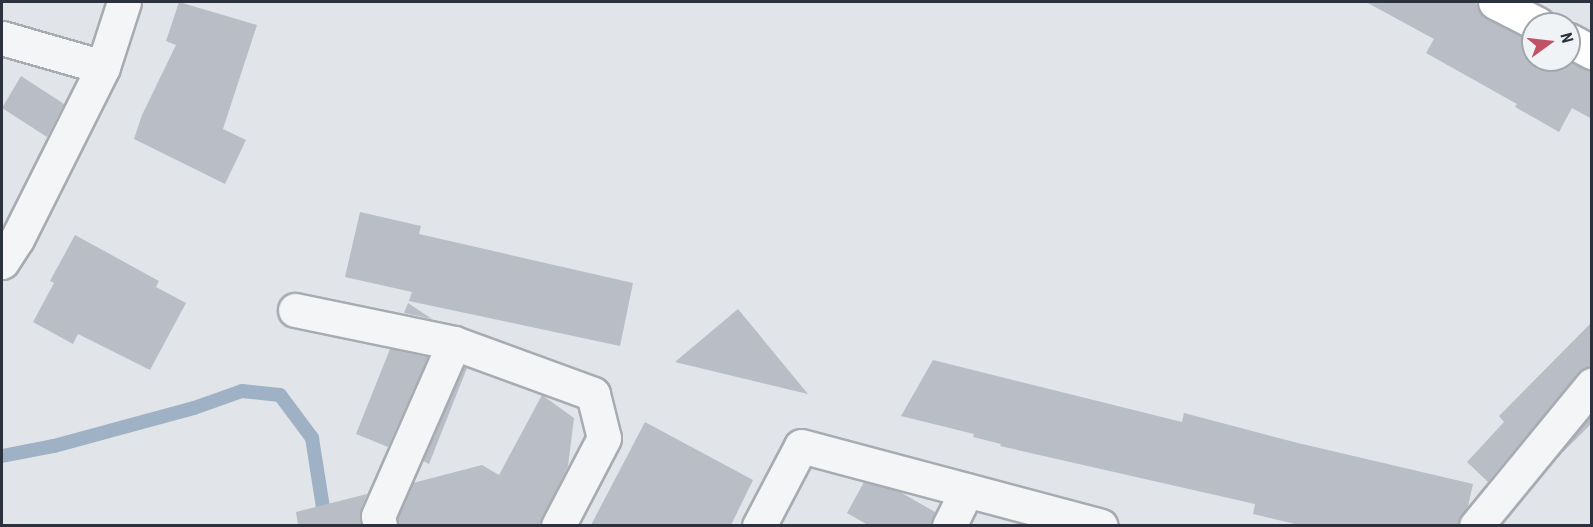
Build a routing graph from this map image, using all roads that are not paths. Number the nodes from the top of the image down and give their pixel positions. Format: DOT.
graph roads {
  1 [pos="124,2"];
  2 [pos="1495,2"];
  3 [pos="1521,15"];
  4 [pos="2,38"];
  5 [pos="103,67"];
  6 [pos="7,245"];
  7 [pos="295,310"];
  8 [pos="454,343"];
  9 [pos="1592,385"];
  10 [pos="967,490"];
  11 [pos="380,525"];
  12 [pos="558,525"];
  13 [pos="759,525"];
  14 [pos="949,525"];
  15 [pos="1101,525"];
  16 [pos="1476,525"];
  1 -- 5 [label="street"];
  2 -- 3 [label="street"];
  4 -- 5 [label="street"];
  5 -- 6 [label="street"];
  7 -- 8 [label="street"];
  8 -- 11 [label="street"];
  8 -- 12 [label="street"];
  9 -- 16 [label="street"];
  10 -- 13 [label="street"];
  10 -- 14 [label="street"];
  10 -- 15 [label="street"];
}
